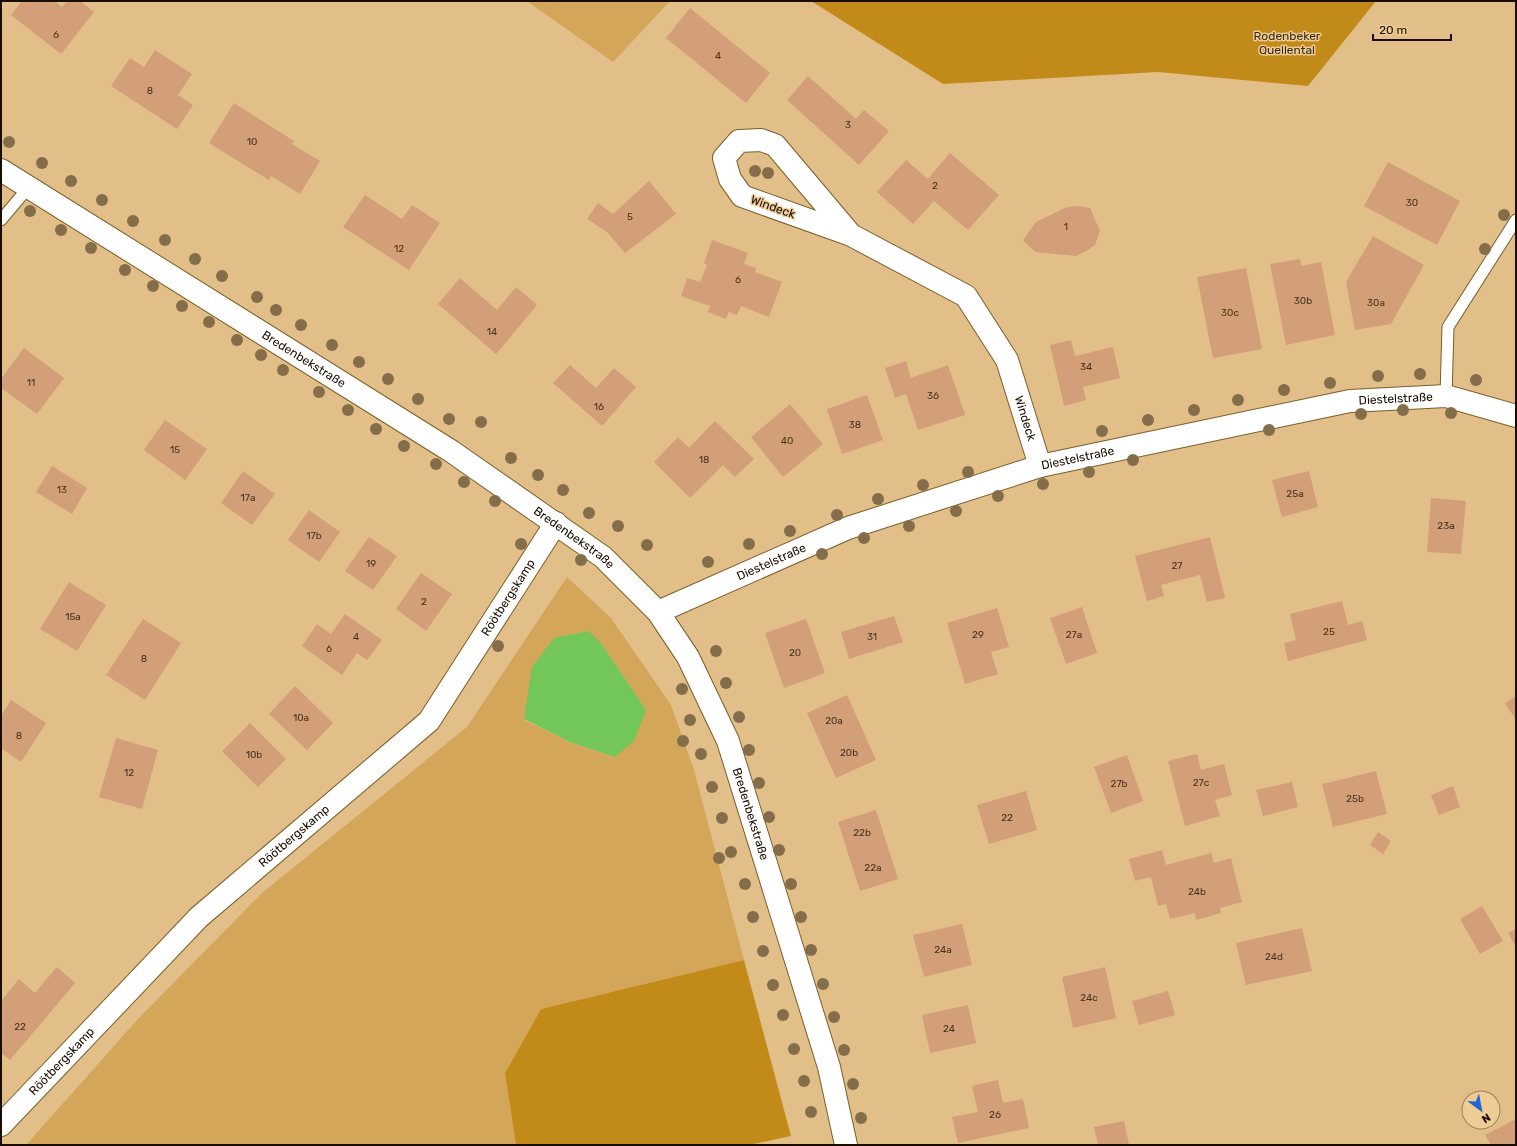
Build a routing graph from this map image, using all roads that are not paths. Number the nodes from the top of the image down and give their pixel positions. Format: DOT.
graph roads {
  1 [pos="1,170"];
  2 [pos="28,188"];
  3 [pos="1,220"];
  4 [pos="1516,220"];
  5 [pos="851,235"];
  6 [pos="1446,396"];
  7 [pos="1516,416"];
  8 [pos="1040,466"];
  9 [pos="556,523"];
  10 [pos="658,612"];
  11 [pos="1,1125"];
  12 [pos="846,1145"];
  1 -- 2 [label="street, Bredenbekstraße"];
  2 -- 3 [label="lane"];
  2 -- 9 [label="street, Bredenbekstraße"];
  4 -- 6 [label="lane"];
  5 -- 5 [label="street, Windeck"];
  5 -- 8 [label="street, Windeck"];
  6 -- 7 [label="street, Diestelstraße"];
  6 -- 8 [label="street, Diestelstraße"];
  8 -- 10 [label="street, Diestelstraße"];
  9 -- 10 [label="street, Bredenbekstraße"];
  9 -- 11 [label="street, Röötbergskamp"];
  10 -- 12 [label="street, Bredenbekstraße"];
}
